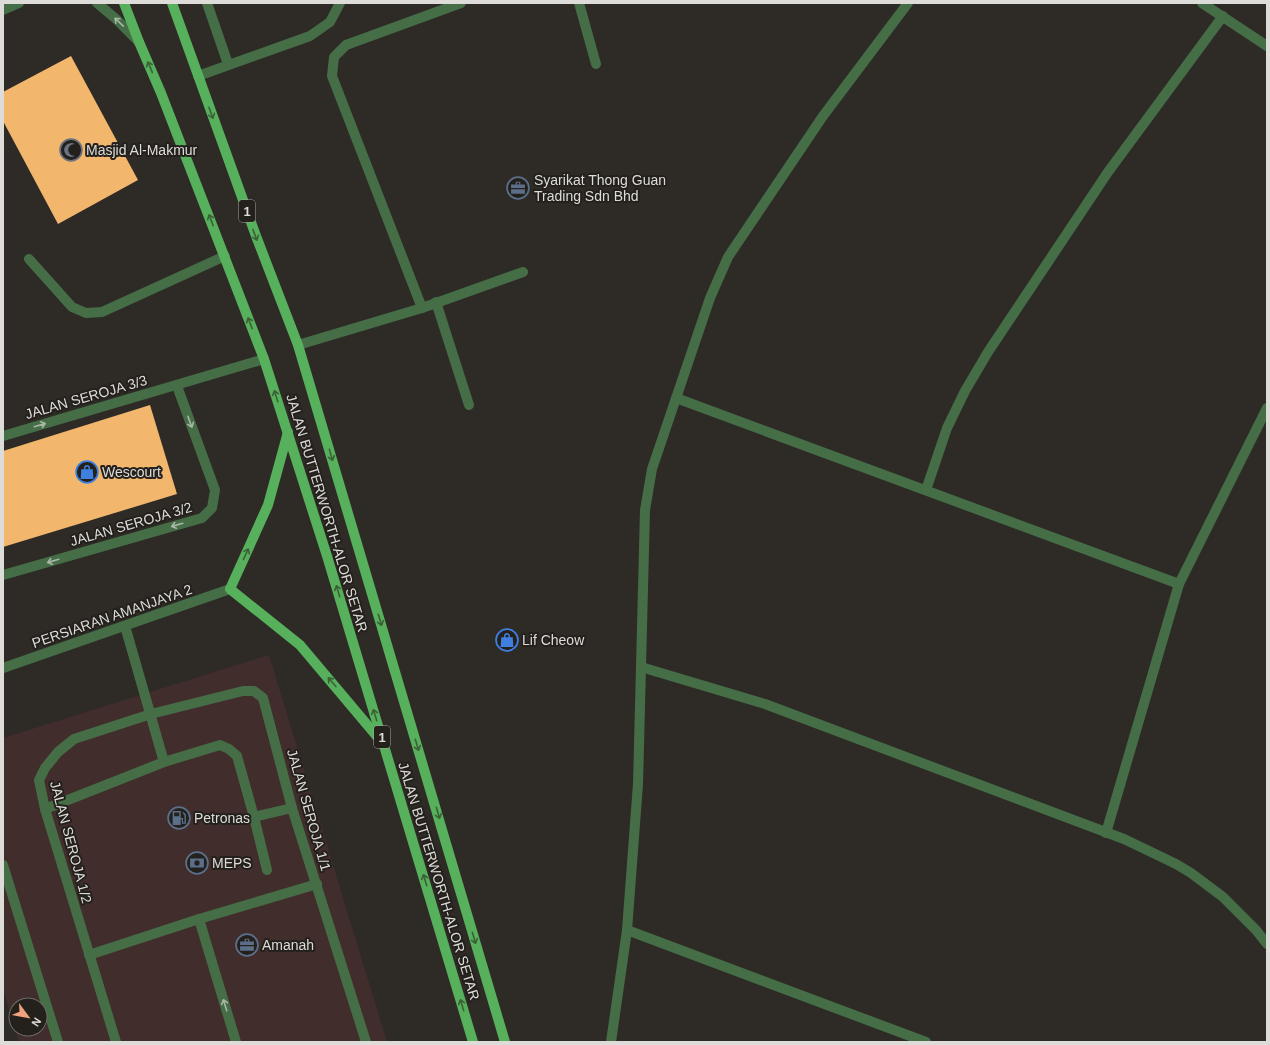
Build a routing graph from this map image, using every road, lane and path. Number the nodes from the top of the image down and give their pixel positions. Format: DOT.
graph roads {
  1 [pos="20,3"];
  2 [pos="97,3"];
  3 [pos="124,3"];
  4 [pos="172,3"];
  5 [pos="207,3"];
  6 [pos="340,3"];
  7 [pos="461,3"];
  8 [pos="579,3"];
  9 [pos="908,3"];
  10 [pos="1202,3"];
  11 [pos="3,10"];
  12 [pos="1223,16"];
  13 [pos="139,42"];
  14 [pos="1267,46"];
  15 [pos="228,64"];
  16 [pos="596,64"];
  17 [pos="198,76"];
  18 [pos="225,256"];
  19 [pos="29,259"];
  20 [pos="523,272"];
  21 [pos="436,302"];
  22 [pos="422,308"];
  23 [pos="298,345"];
  24 [pos="264,359"];
  25 [pos="177,386"];
  26 [pos="676,398"];
  27 [pos="469,405"];
  28 [pos="1267,408"];
  29 [pos="288,432"];
  30 [pos="3,436"];
  31 [pos="926,490"];
  32 [pos="3,575"];
  33 [pos="1178,584"];
  34 [pos="230,589"];
  35 [pos="125,626"];
  36 [pos="641,667"];
  37 [pos="3,668"];
  38 [pos="151,714"];
  39 [pos="384,744"];
  40 [pos="164,762"];
  41 [pos="292,808"];
  42 [pos="44,809"];
  43 [pos="254,817"];
  44 [pos="1106,833"];
  45 [pos="3,865"];
  46 [pos="267,870"];
  47 [pos="317,884"];
  48 [pos="199,919"];
  49 [pos="627,930"];
  50 [pos="1267,944"];
  51 [pos="89,955"];
  52 [pos="58,1042"];
  53 [pos="116,1042"];
  54 [pos="236,1042"];
  55 [pos="366,1042"];
  56 [pos="473,1042"];
  57 [pos="505,1042"];
  58 [pos="611,1042"];
  59 [pos="926,1042"];
  1 -- 11 [label="street"];
  13 -- 2 [label="street, one-way"];
  3 -- 13 [label="main road, JALAN BUTTERWORTH-ALOR SETAR / 1"];
  4 -- 17 [label="main road, JALAN BUTTERWORTH-ALOR SETAR / 1"];
  5 -- 15 [label="street"];
  6 -- 15 [label="street"];
  7 -- 22 [label="street"];
  8 -- 16 [label="street"];
  9 -- 26 [label="street"];
  10 -- 12 [label="street"];
  12 -- 14 [label="street"];
  12 -- 31 [label="street"];
  18 -- 13 [label="main road, JALAN BUTTERWORTH-ALOR SETAR / 1, one-way"];
  15 -- 17 [label="street"];
  17 -- 23 [label="main road, JALAN BUTTERWORTH-ALOR SETAR / 1, one-way"];
  18 -- 19 [label="street"];
  24 -- 18 [label="main road, JALAN BUTTERWORTH-ALOR SETAR / 1, one-way"];
  20 -- 21 [label="street"];
  21 -- 22 [label="street"];
  21 -- 27 [label="street"];
  22 -- 23 [label="street"];
  23 -- 57 [label="main road, JALAN BUTTERWORTH-ALOR SETAR / 1, one-way"];
  24 -- 25 [label="street"];
  29 -- 24 [label="main road, JALAN BUTTERWORTH-ALOR SETAR / 1, one-way"];
  30 -- 25 [label="street, JALAN SEROJA 3/3, one-way"];
  25 -- 32 [label="street, JALAN SEROJA 3/2, one-way"];
  26 -- 31 [label="street"];
  26 -- 36 [label="street"];
  28 -- 33 [label="street"];
  34 -- 29 [label="main road, one-way"];
  39 -- 29 [label="main road, JALAN BUTTERWORTH-ALOR SETAR / 1, one-way"];
  31 -- 33 [label="street"];
  33 -- 44 [label="street"];
  34 -- 35 [label="street, PERSIARAN AMANJAYA 2"];
  39 -- 34 [label="main road, one-way"];
  35 -- 37 [label="street, PERSIARAN AMANJAYA 2"];
  35 -- 38 [label="street"];
  36 -- 44 [label="street"];
  36 -- 49 [label="street"];
  38 -- 40 [label="street"];
  38 -- 41 [label="street, JALAN SEROJA 1/1"];
  38 -- 42 [label="street, JALAN SEROJA 1/2"];
  56 -- 39 [label="main road, JALAN BUTTERWORTH-ALOR SETAR / 1, one-way"];
  40 -- 42 [label="street"];
  40 -- 43 [label="street"];
  41 -- 43 [label="street"];
  41 -- 47 [label="street, JALAN SEROJA 1/1"];
  42 -- 51 [label="street, JALAN SEROJA 1/2"];
  43 -- 46 [label="street"];
  44 -- 50 [label="street"];
  45 -- 52 [label="street"];
  47 -- 48 [label="street"];
  47 -- 55 [label="street, JALAN SEROJA 1/1"];
  48 -- 51 [label="street"];
  54 -- 48 [label="street, one-way"];
  49 -- 58 [label="street"];
  49 -- 59 [label="street"];
  51 -- 53 [label="street, JALAN SEROJA 1/2"];
}
